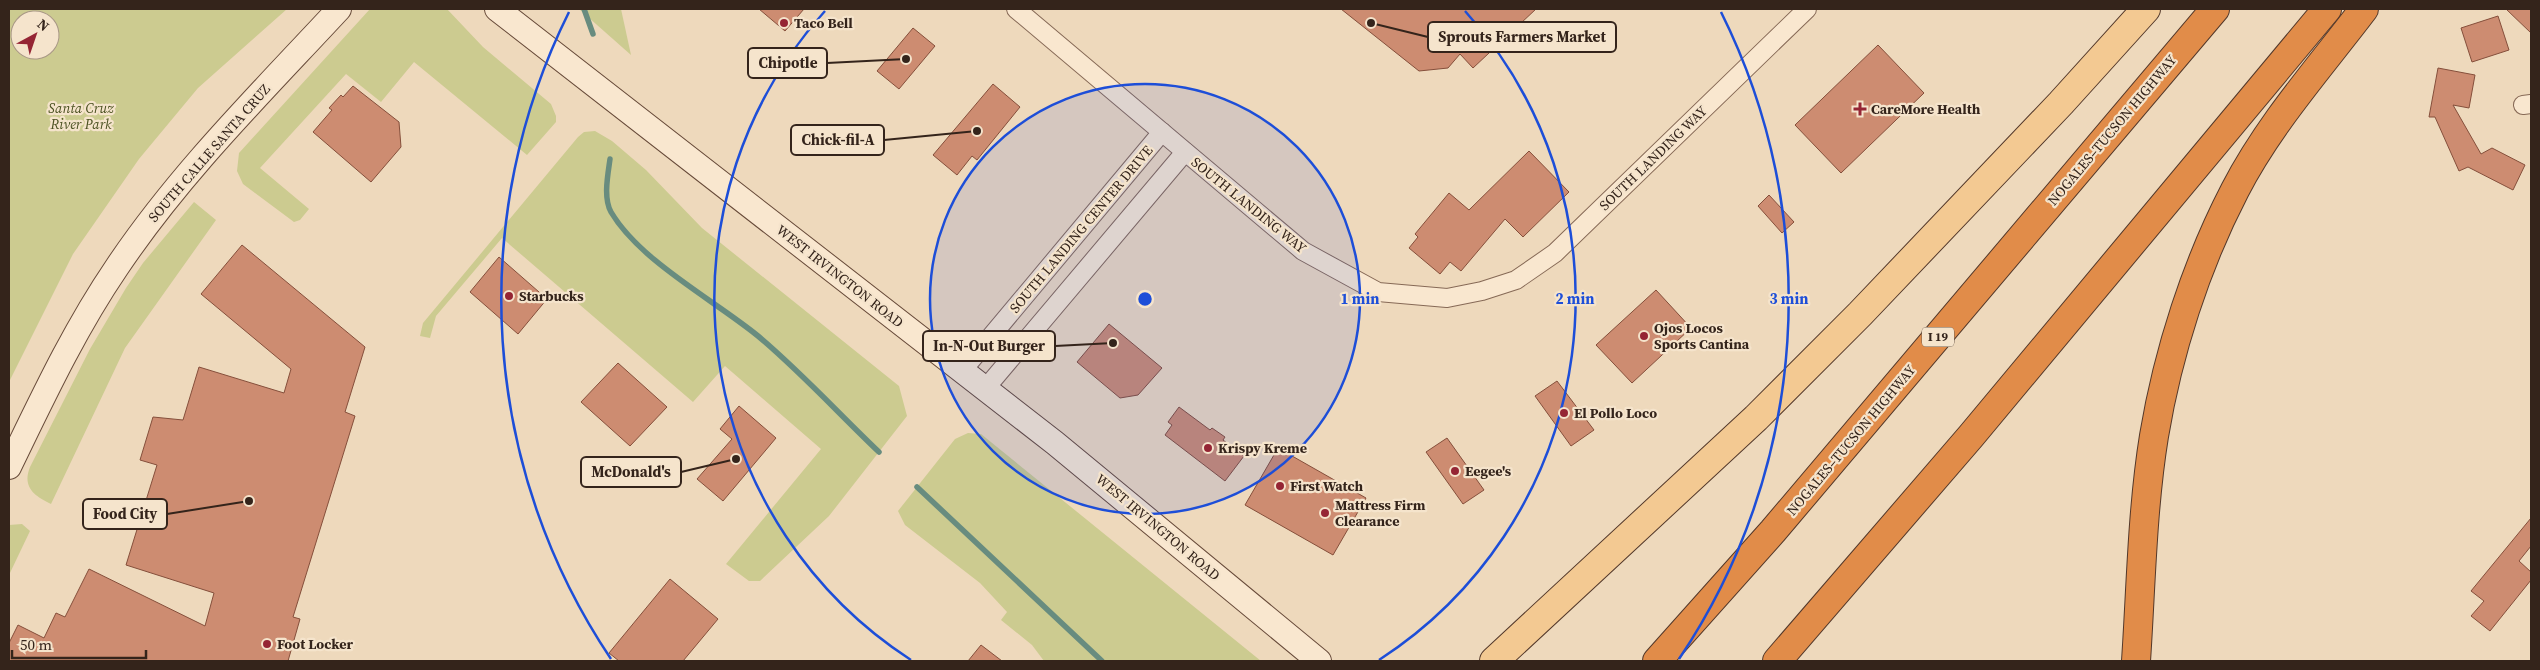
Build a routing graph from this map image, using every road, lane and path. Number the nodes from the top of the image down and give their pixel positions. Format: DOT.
graph roads {
  1 [pos="339,9"];
  2 [pos="497,9"];
  3 [pos="1016,9"];
  4 [pos="1807,9"];
  5 [pos="2146,9"];
  6 [pos="2215,9"];
  7 [pos="2327,9"];
  8 [pos="2364,9"];
  9 [pos="1162,132"];
  10 [pos="1185,152"];
  11 [pos="962,371"];
  12 [pos="985,389"];
  13 [pos="9,467"];
  14 [pos="1319,661"];
  15 [pos="1494,661"];
  16 [pos="1657,661"];
  17 [pos="1777,661"];
  18 [pos="2136,661"];
  1 -- 13 [label="main road, SOUTH CALLE SANTA CRUZ"];
  2 -- 11 [label="main road, WEST IRVINGTON ROAD"];
  3 -- 9 [label="street, SOUTH LANDING WAY"];
  4 -- 10 [label="street, SOUTH LANDING WAY"];
  5 -- 15 [label="main road"];
  6 -- 16 [label="highway, NOGALES–TUCSON HIGHWAY / I 19"];
  7 -- 17 [label="highway"];
  8 -- 18 [label="highway"];
  9 -- 10 [label="street, SOUTH LANDING WAY"];
  9 -- 11 [label="street, SOUTH LANDING CENTER DRIVE"];
  10 -- 12 [label="street"];
  11 -- 12 [label="main road, WEST IRVINGTON ROAD"];
  12 -- 14 [label="main road, WEST IRVINGTON ROAD"];
}
